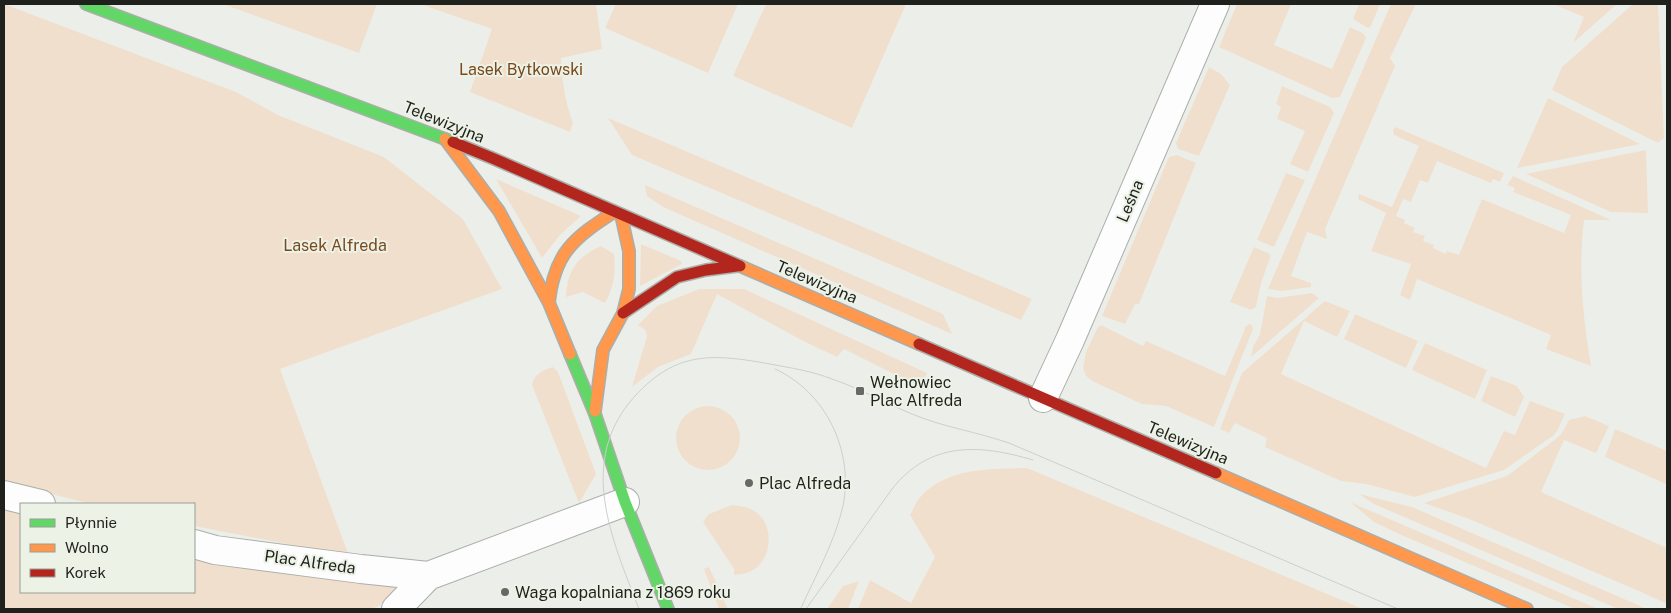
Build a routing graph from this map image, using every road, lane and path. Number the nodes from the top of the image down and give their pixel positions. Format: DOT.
graph roads {
  1 [pos="86,4"];
  2 [pos="1214,4"];
  3 [pos="444,138"];
  4 [pos="617,214"];
  5 [pos="738,266"];
  6 [pos="549,303"];
  7 [pos="623,313"];
  8 [pos="1043,398"];
  9 [pos="595,414"];
  10 [pos="4,495"];
  11 [pos="625,502"];
  12 [pos="36,503"];
  13 [pos="195,544"];
  14 [pos="428,576"];
  15 [pos="396,609"];
  16 [pos="668,609"];
  17 [pos="1527,609"];
  1 -- 3 [label="main road, Telewizyjna"];
  2 -- 8 [label="street, Leśna"];
  3 -- 4 [label="main road, Telewizyjna"];
  3 -- 6 [label="main road"];
  4 -- 5 [label="main road, Telewizyjna"];
  4 -- 6 [label="main road"];
  4 -- 7 [label="main road"];
  5 -- 7 [label="main road"];
  5 -- 8 [label="main road, Telewizyjna"];
  6 -- 9 [label="main road"];
  7 -- 9 [label="main road"];
  8 -- 17 [label="main road, Telewizyjna"];
  9 -- 11 [label="main road"];
  10 -- 12 [label="street"];
  11 -- 14 [label="street, Plac Alfreda"];
  11 -- 16 [label="main road"];
  13 -- 14 [label="street, Plac Alfreda"];
  14 -- 15 [label="street, Plac Alfreda"];
}
